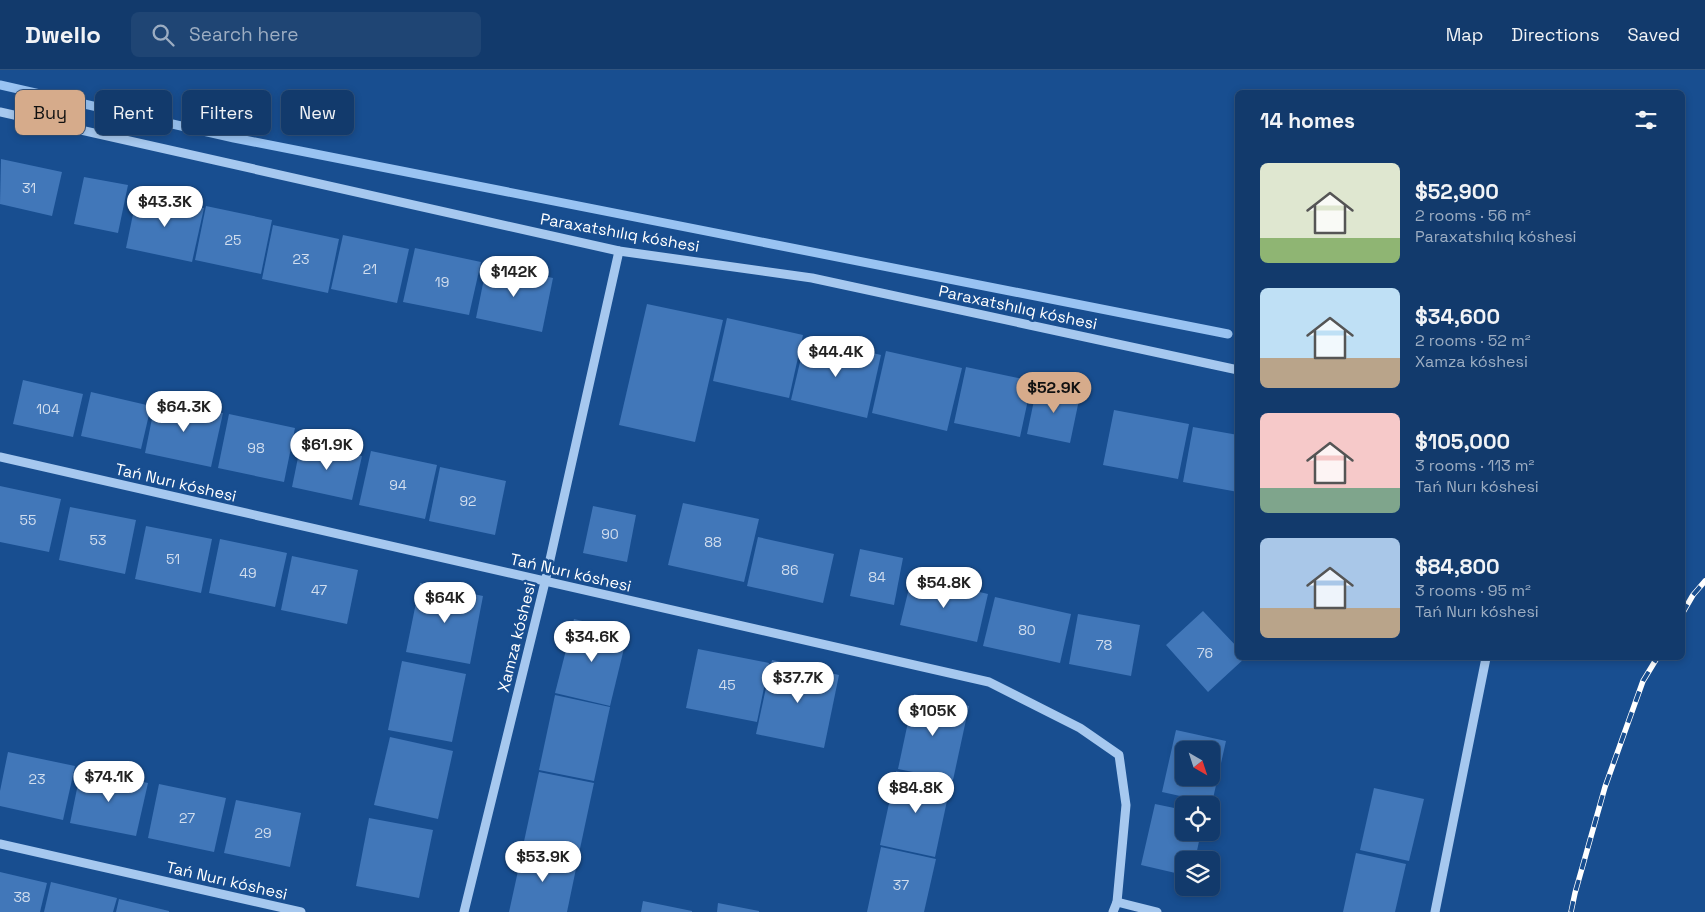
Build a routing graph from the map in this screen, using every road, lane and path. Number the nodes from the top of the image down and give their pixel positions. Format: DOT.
graph roads {
  1 [pos="0,112"];
  2 [pos="620,251"];
  3 [pos="1235,369"];
  4 [pos="0,457"];
  5 [pos="545,582"];
  6 [pos="1486,660"];
  7 [pos="0,844"];
  8 [pos="1117,902"];
  9 [pos="301,912"];
  10 [pos="464,912"];
  11 [pos="1113,912"];
  12 [pos="1157,912"];
  13 [pos="1435,912"];
  1 -- 2 [label="street, Paraxatshılıq kóshesi"];
  2 -- 3 [label="street, Paraxatshılıq kóshesi"];
  2 -- 5 [label="street, Xamza kóshesi"];
  4 -- 5 [label="street, Tań Nurı kóshesi"];
  5 -- 8 [label="street, Tań Nurı kóshesi"];
  5 -- 10 [label="street, Xamza kóshesi"];
  6 -- 13 [label="street"];
  7 -- 9 [label="street, Tań Nurı kóshesi"];
  8 -- 11 [label="street"];
  8 -- 12 [label="street"];
}
